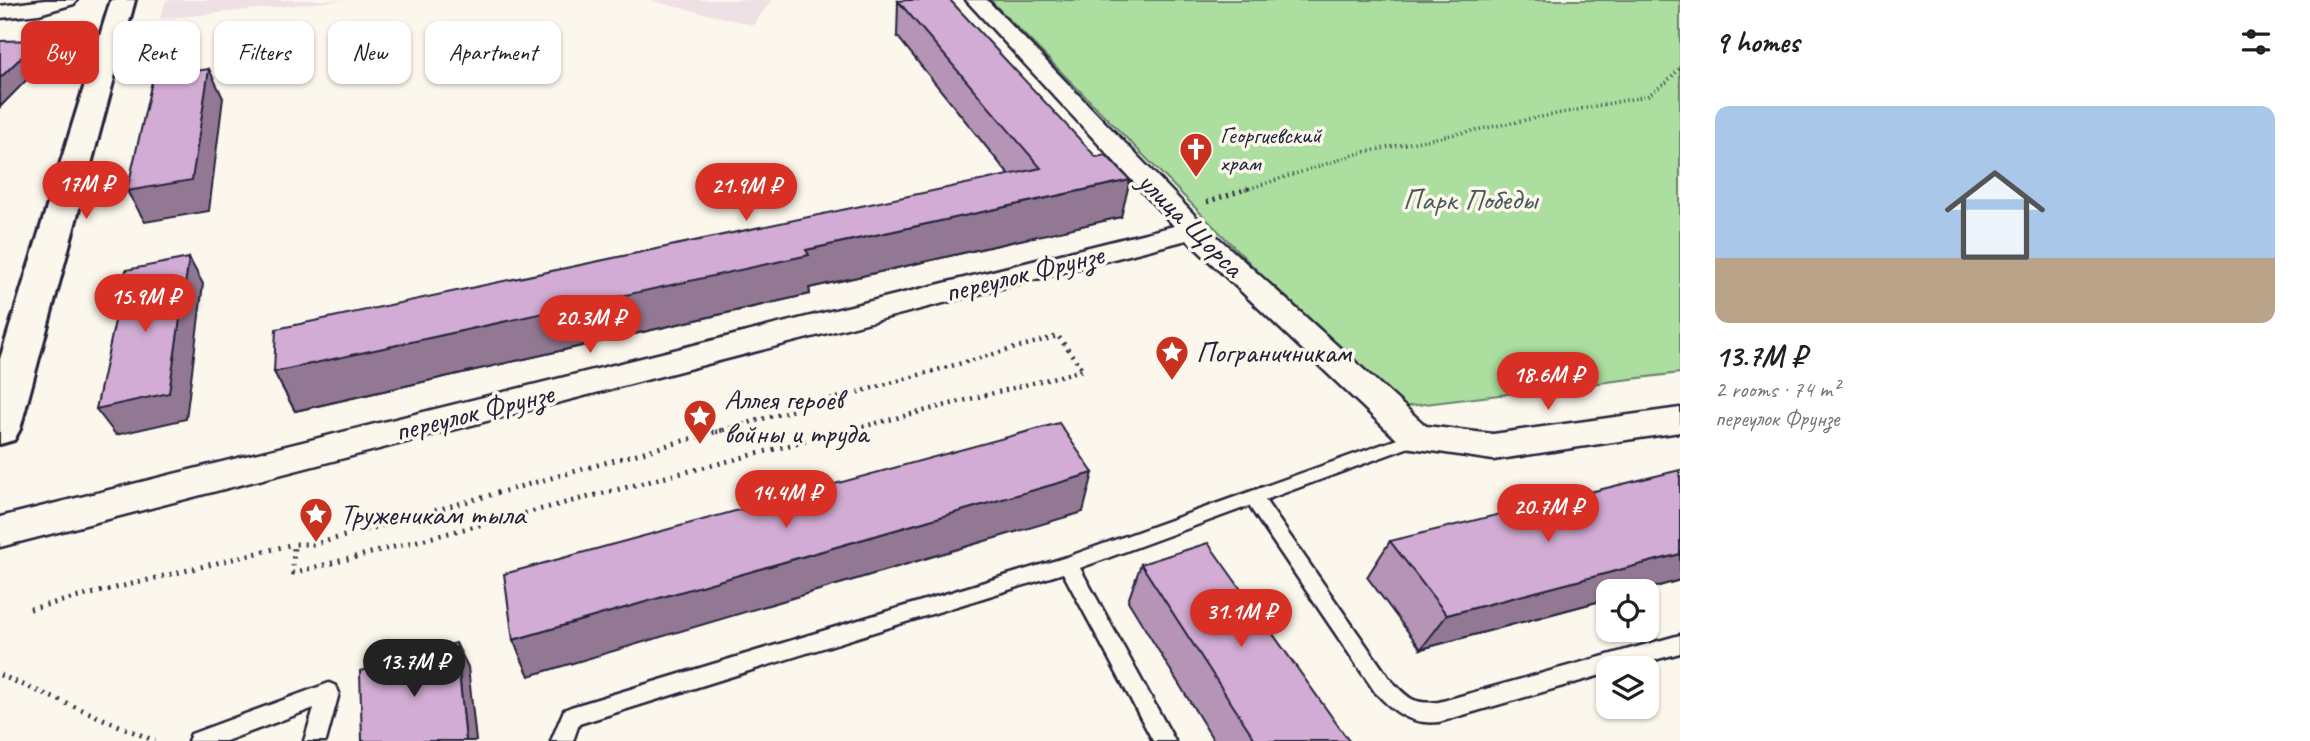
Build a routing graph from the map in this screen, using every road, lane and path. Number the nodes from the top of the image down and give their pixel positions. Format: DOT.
graph roads {
  1 [pos="67,0"];
  2 [pos="123,0"];
  3 [pos="976,0"];
  4 [pos="0,12"];
  5 [pos="1680,68"];
  6 [pos="1185,221"];
  7 [pos="1680,420"];
  8 [pos="0,429"];
  9 [pos="1417,438"];
  10 [pos="1253,497"];
  11 [pos="0,532"];
  12 [pos="294,544"];
  13 [pos="1068,564"];
  14 [pos="30,610"];
  15 [pos="1680,644"];
  16 [pos="0,675"];
  17 [pos="155,741"];
  18 [pos="199,741"];
  19 [pos="316,741"];
  20 [pos="562,741"];
  21 [pos="1164,741"];
  1 -- 4 [label="street"];
  2 -- 8 [label="main road"];
  3 -- 6 [label="street, улица Щорса"];
  5 -- 6 [label="path"];
  6 -- 9 [label="street, улица Щорса"];
  6 -- 11 [label="street, переулок Фрунзе"];
  7 -- 9 [label="street"];
  9 -- 10 [label="lane"];
  10 -- 13 [label="lane"];
  10 -- 15 [label="lane"];
  12 -- 12 [label="path"];
  12 -- 14 [label="path"];
  13 -- 20 [label="lane"];
  13 -- 21 [label="lane"];
  16 -- 17 [label="path"];
  18 -- 19 [label="lane"];
}
